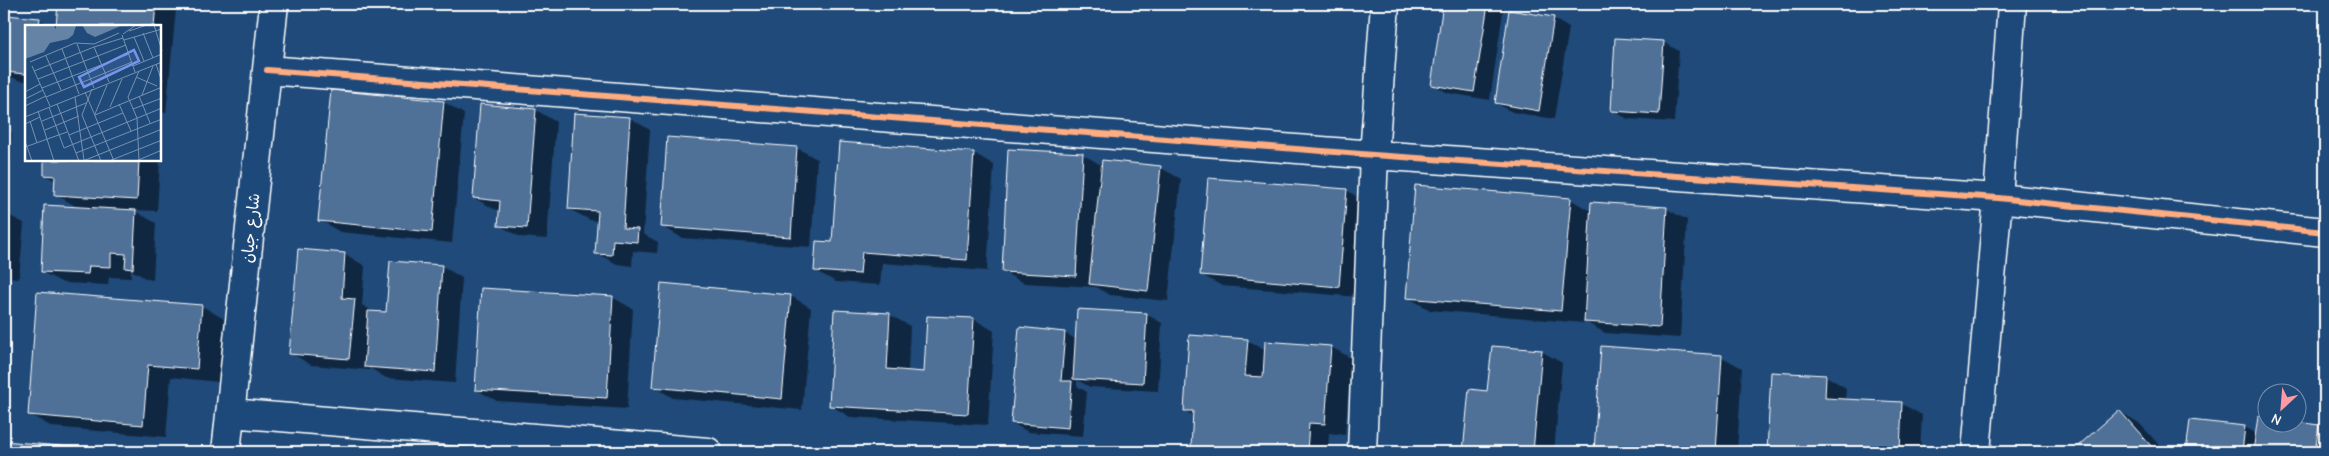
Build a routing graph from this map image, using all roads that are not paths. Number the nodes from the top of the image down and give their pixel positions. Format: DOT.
graph roads {
  1 [pos="274,4"];
  2 [pos="1385,4"];
  3 [pos="2012,4"];
  4 [pos="267,70"];
  5 [pos="1374,154"];
  6 [pos="1998,198"];
  7 [pos="2325,232"];
  8 [pos="230,413"];
  9 [pos="226,452"];
  10 [pos="708,452"];
  11 [pos="1362,452"];
  12 [pos="1976,452"];
  1 -- 4 [label="street, شارع جيان"];
  2 -- 5 [label="street"];
  3 -- 6 [label="street"];
  4 -- 5 [label="street"];
  4 -- 8 [label="street, شارع جيان"];
  5 -- 6 [label="street"];
  5 -- 11 [label="street"];
  6 -- 7 [label="street"];
  6 -- 12 [label="street"];
  8 -- 9 [label="street, شارع جيان"];
  8 -- 10 [label="street"];
}
